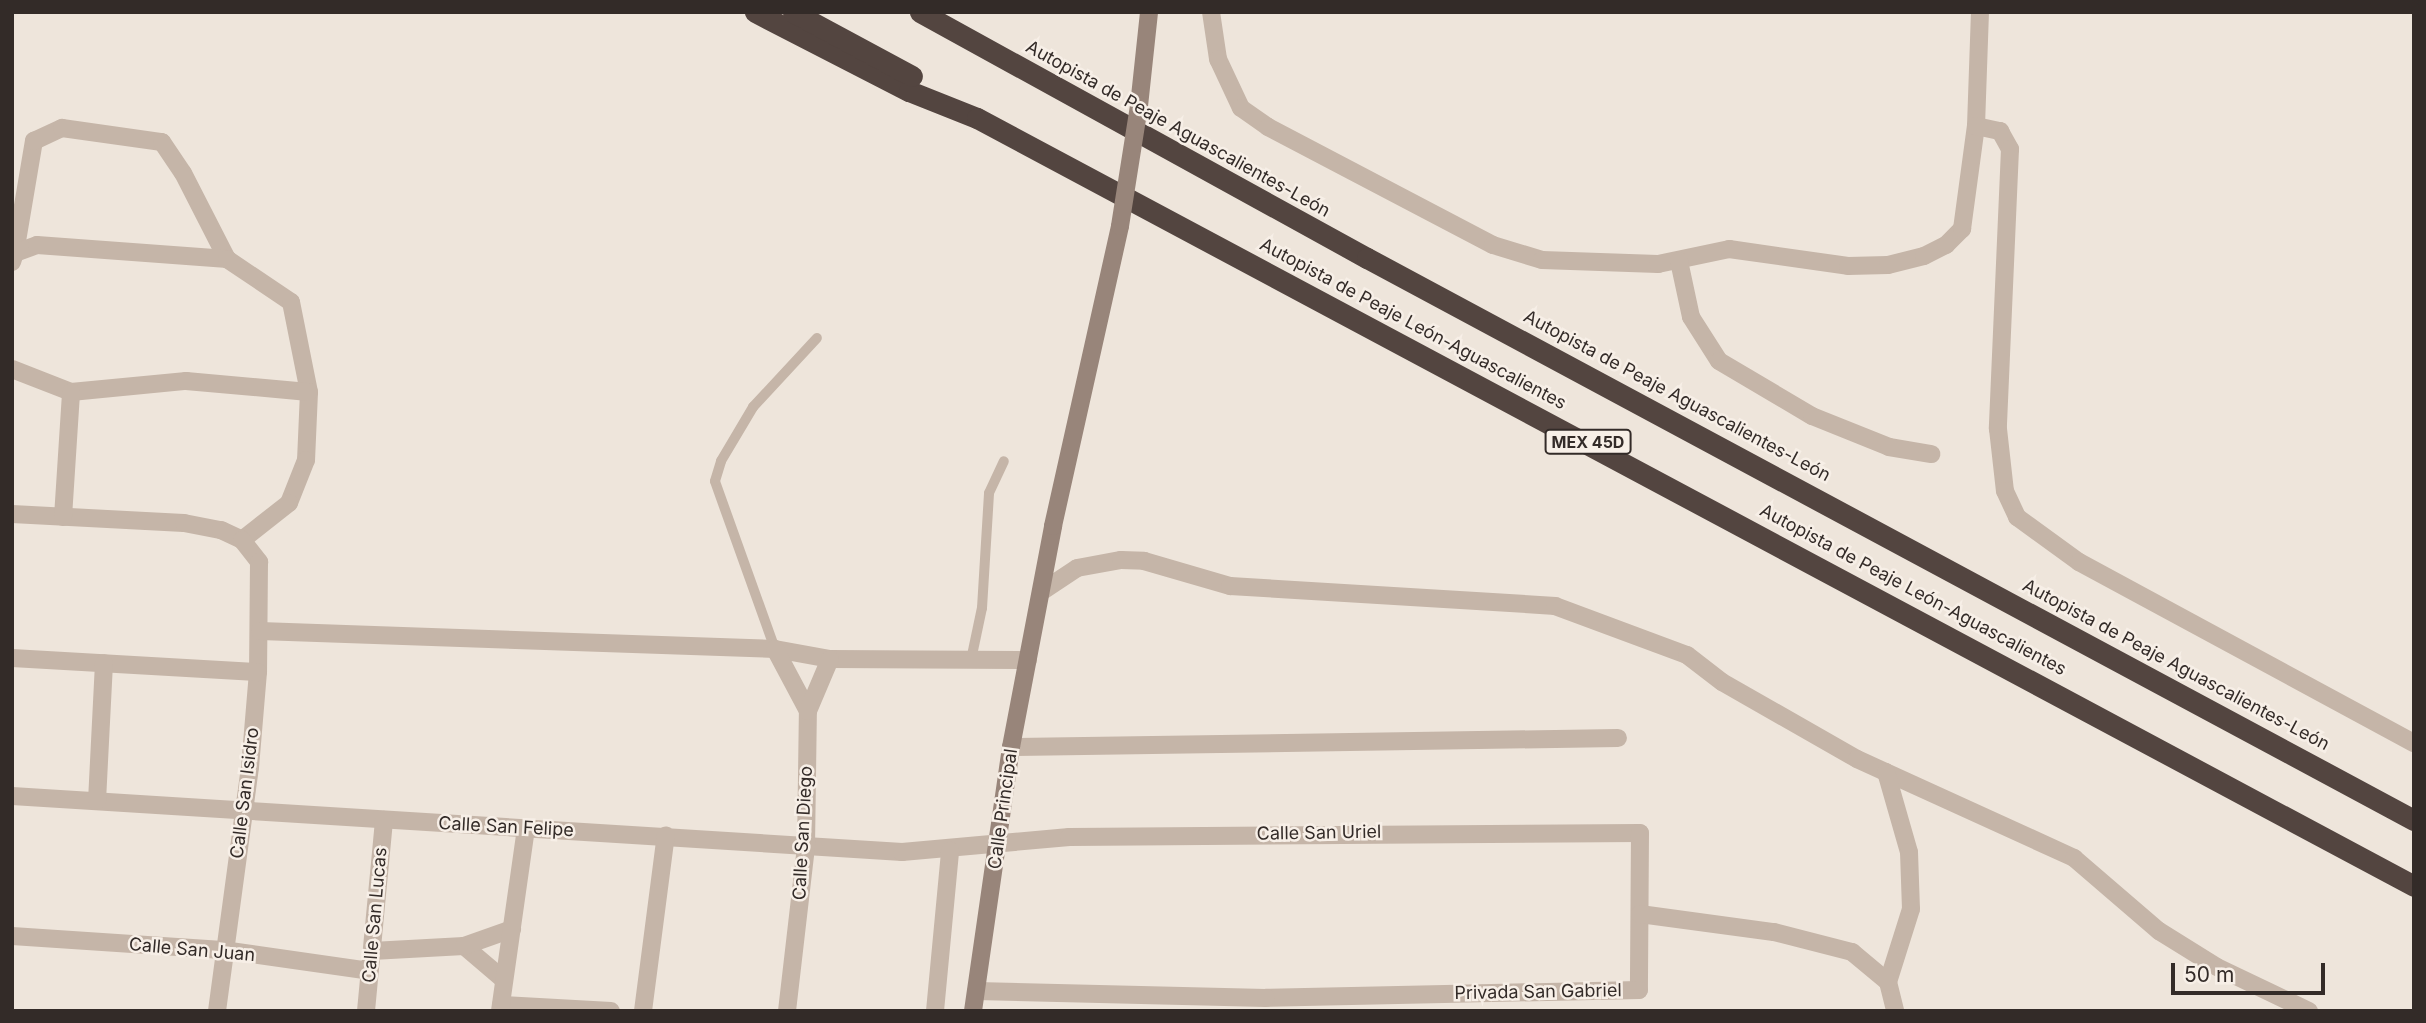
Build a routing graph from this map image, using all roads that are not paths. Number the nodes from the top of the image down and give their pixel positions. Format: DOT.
graph roads {
  1 [pos="755,12"];
  2 [pos="793,12"];
  3 [pos="905,12"];
  4 [pos="920,12"];
  5 [pos="1149,12"];
  6 [pos="1211,12"];
  7 [pos="1980,12"];
  8 [pos="970,41"];
  9 [pos="977,118"];
  10 [pos="1976,126"];
  11 [pos="13,257"];
  12 [pos="228,259"];
  13 [pos="1679,261"];
  14 [pos="817,338"];
  15 [pos="12,369"];
  16 [pos="71,392"];
  17 [pos="309,392"];
  18 [pos="1931,454"];
  19 [pos="1004,461"];
  20 [pos="12,514"];
  21 [pos="63,517"];
  22 [pos="242,540"];
  23 [pos="1039,600"];
  24 [pos="260,631"];
  25 [pos="775,649"];
  26 [pos="12,658"];
  27 [pos="830,659"];
  28 [pos="971,660"];
  29 [pos="1028,660"];
  30 [pos="104,663"];
  31 [pos="258,672"];
  32 [pos="808,711"];
  33 [pos="1618,738"];
  34 [pos="2414,743"];
  35 [pos="1011,747"];
  36 [pos="1886,772"];
  37 [pos="12,796"];
  38 [pos="97,801"];
  39 [pos="244,809"];
  40 [pos="384,820"];
  41 [pos="2414,820"];
  42 [pos="526,830"];
  43 [pos="666,835"];
  44 [pos="999,841"];
  45 [pos="806,847"];
  46 [pos="950,851"];
  47 [pos="2414,886"];
  48 [pos="1640,914"];
  49 [pos="512,929"];
  50 [pos="12,936"];
  51 [pos="464,946"];
  52 [pos="223,950"];
  53 [pos="372,951"];
  54 [pos="370,971"];
  55 [pos="505,980"];
  56 [pos="1888,982"];
  57 [pos="976,990"];
  58 [pos="500,1008"];
  59 [pos="537,1009"];
  60 [pos="217,1011"];
  61 [pos="366,1011"];
  62 [pos="611,1011"];
  63 [pos="643,1011"];
  64 [pos="787,1011"];
  65 [pos="934,1011"];
  66 [pos="973,1011"];
  67 [pos="1895,1011"];
  68 [pos="2309,1011"];
  1 -- 9 [label="highway, Autopista de Peaje León-Aguascalientes / MEX 45D"];
  2 -- 9 [label="highway"];
  3 -- 8 [label="highway"];
  4 -- 8 [label="highway, Autopista de Peaje Aguascalientes-León"];
  5 -- 23 [label="street, Calle Principal, bridge"];
  6 -- 13 [label="street"];
  7 -- 10 [label="street"];
  8 -- 41 [label="highway, Autopista de Peaje Aguascalientes-León"];
  9 -- 47 [label="highway, Autopista de Peaje León-Aguascalientes / MEX 45D"];
  10 -- 13 [label="street"];
  10 -- 34 [label="street"];
  11 -- 12 [label="street"];
  11 -- 12 [label="street"];
  12 -- 17 [label="street"];
  13 -- 18 [label="street"];
  14 -- 25 [label="lane"];
  15 -- 16 [label="street"];
  16 -- 17 [label="street"];
  16 -- 21 [label="street"];
  17 -- 22 [label="street"];
  19 -- 28 [label="lane"];
  20 -- 21 [label="street"];
  21 -- 22 [label="street"];
  22 -- 24 [label="street, Calle San Isidro"];
  23 -- 29 [label="street, Calle Principal"];
  23 -- 36 [label="street"];
  24 -- 25 [label="street"];
  24 -- 31 [label="street, Calle San Isidro"];
  25 -- 27 [label="street"];
  25 -- 32 [label="street"];
  26 -- 30 [label="street"];
  27 -- 28 [label="street"];
  27 -- 32 [label="street, Calle San Diego"];
  28 -- 29 [label="street"];
  29 -- 35 [label="street, Calle Principal"];
  30 -- 31 [label="street"];
  30 -- 38 [label="street"];
  31 -- 39 [label="street, Calle San Isidro"];
  32 -- 45 [label="street, Calle San Diego"];
  33 -- 35 [label="street"];
  35 -- 44 [label="street, Calle Principal"];
  36 -- 56 [label="street"];
  36 -- 68 [label="street"];
  37 -- 38 [label="street, Calle San Felipe"];
  38 -- 39 [label="street, Calle San Felipe"];
  39 -- 40 [label="street, Calle San Felipe"];
  39 -- 52 [label="street, Calle San Isidro"];
  40 -- 42 [label="street, Calle San Felipe"];
  40 -- 53 [label="street, Calle San Lucas"];
  42 -- 43 [label="street, Calle San Felipe"];
  42 -- 49 [label="street"];
  43 -- 45 [label="street, Calle San Felipe"];
  43 -- 63 [label="street"];
  44 -- 46 [label="street, Calle San Felipe"];
  44 -- 48 [label="street, Calle San Uriel"];
  44 -- 57 [label="street, Calle Principal"];
  45 -- 46 [label="street, Calle San Felipe"];
  45 -- 64 [label="street, Calle San Diego"];
  46 -- 65 [label="street"];
  48 -- 56 [label="street"];
  48 -- 57 [label="street, Privada San Gabriel"];
  49 -- 51 [label="street"];
  49 -- 55 [label="street"];
  50 -- 52 [label="street, Calle San Juan"];
  51 -- 53 [label="street"];
  51 -- 55 [label="street"];
  52 -- 54 [label="street, Calle San Juan"];
  52 -- 60 [label="street, Calle San Isidro"];
  53 -- 54 [label="street, Calle San Lucas"];
  54 -- 61 [label="street, Calle San Lucas"];
  55 -- 58 [label="street"];
  56 -- 67 [label="street"];
  57 -- 66 [label="street, Calle Principal"];
  58 -- 59 [label="street"];
  59 -- 62 [label="street"];
}
